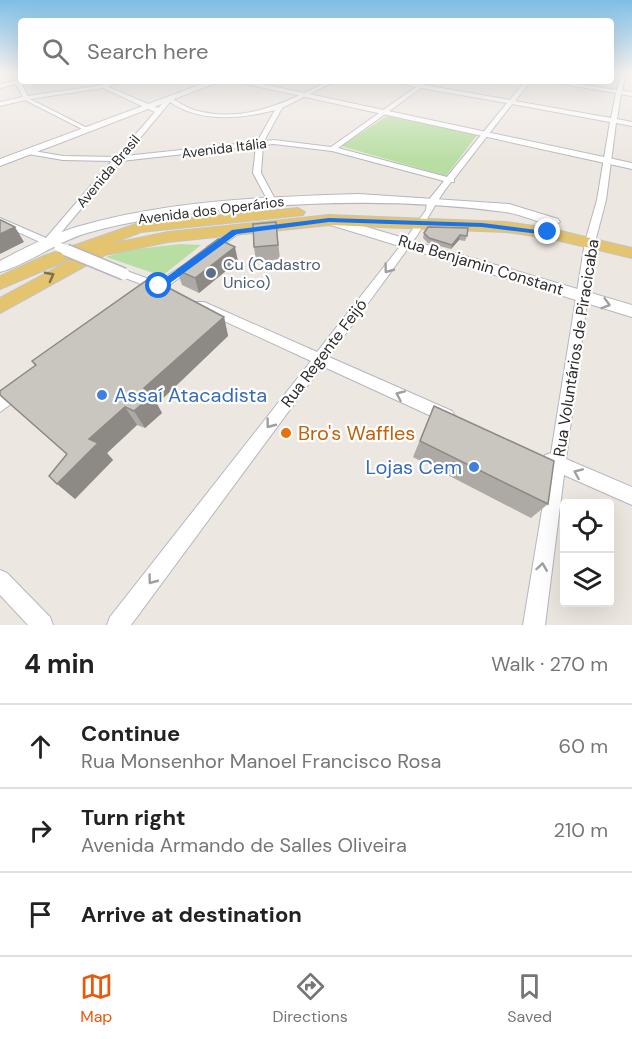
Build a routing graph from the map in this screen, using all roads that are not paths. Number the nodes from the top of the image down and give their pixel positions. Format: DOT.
graph roads {
  1 [pos="35,101"];
  2 [pos="140,101"];
  3 [pos="166,101"];
  4 [pos="173,101"];
  5 [pos="292,101"];
  6 [pos="333,101"];
  7 [pos="399,101"];
  8 [pos="507,101"];
  9 [pos="616,101"];
  10 [pos="512,102"];
  11 [pos="279,108"];
  12 [pos="155,109"];
  13 [pos="384,112"];
  14 [pos="613,120"];
  15 [pos="632,124"];
  16 [pos="88,130"];
  17 [pos="486,135"];
  18 [pos="260,142"];
  19 [pos="332,149"];
  20 [pos="31,152"];
  21 [pos="0,155"];
  22 [pos="11,159"];
  23 [pos="118,159"];
  24 [pos="608,161"];
  25 [pos="0,164"];
  26 [pos="632,166"];
  27 [pos="451,180"];
  28 [pos="272,201"];
  29 [pos="428,211"];
  30 [pos="329,220"];
  31 [pos="0,221"];
  32 [pos="235,232"];
  33 [pos="592,236"];
  34 [pos="632,240"];
  35 [pos="408,242"];
  36 [pos="53,245"];
  37 [pos="632,253"];
  38 [pos="0,267"];
  39 [pos="0,283"];
  40 [pos="164,289"];
  41 [pos="583,297"];
  42 [pos="140,300"];
  43 [pos="191,301"];
  44 [pos="0,306"];
  45 [pos="632,311"];
  46 [pos="319,360"];
  47 [pos="28,384"];
  48 [pos="0,405"];
  49 [pos="460,421"];
  50 [pos="536,454"];
  51 [pos="557,464"];
  52 [pos="632,496"];
  53 [pos="0,580"];
  54 [pos="42,625"];
  55 [pos="118,625"];
  56 [pos="534,625"];
  1 -- 16 [label="street"];
  2 -- 12 [label="street"];
  3 -- 12 [label="street"];
  4 -- 11 [label="street"];
  5 -- 11 [label="street"];
  6 -- 13 [label="street"];
  7 -- 13 [label="street"];
  8 -- 10 [label="street"];
  9 -- 14 [label="street, Rua Voluntários de Piracicaba"];
  10 -- 14 [label="street"];
  10 -- 17 [label="street, Rua Regente Feijó"];
  11 -- 18 [label="street"];
  12 -- 16 [label="street"];
  12 -- 23 [label="street, Avenida Brasil"];
  13 -- 17 [label="street"];
  13 -- 19 [label="street"];
  14 -- 15 [label="street"];
  14 -- 24 [label="street, Rua Voluntários de Piracicaba"];
  16 -- 20 [label="street"];
  17 -- 24 [label="street"];
  17 -- 27 [label="street, Rua Regente Feijó"];
  18 -- 19 [label="street, Avenida Itália"];
  18 -- 23 [label="street, Avenida Itália"];
  18 -- 28 [label="street"];
  19 -- 27 [label="street, Avenida Itália"];
  20 -- 22 [label="street"];
  20 -- 23 [label="street, Avenida Itália"];
  21 -- 22 [label="street"];
  22 -- 25 [label="street"];
  23 -- 36 [label="street, Avenida Brasil"];
  24 -- 26 [label="street"];
  24 -- 33 [label="street, Rua Voluntários de Piracicaba"];
  27 -- 29 [label="street, Rua Regente Feijó"];
  28 -- 29 [label="street, Avenida dos Operários"];
  28 -- 36 [label="street, Avenida dos Operários"];
  29 -- 30 [label="main road"];
  29 -- 33 [label="main road"];
  29 -- 33 [label="main road"];
  29 -- 35 [label="street, Rua Regente Feijó"];
  29 -- 39 [label="main road"];
  30 -- 32 [label="main road"];
  30 -- 35 [label="street, Rua Benjamin Constant"];
  31 -- 36 [label="street"];
  32 -- 40 [label="street"];
  44 -- 32 [label="main road, one-way"];
  33 -- 34 [label="main road"];
  33 -- 37 [label="main road"];
  33 -- 41 [label="street, Rua Voluntários de Piracicaba"];
  35 -- 41 [label="street, Rua Benjamin Constant"];
  35 -- 46 [label="street, Rua Regente Feijó, one-way"];
  36 -- 38 [label="street, Avenida dos Operários"];
  36 -- 40 [label="street, bridge"];
  40 -- 42 [label="street"];
  41 -- 45 [label="street, Rua Benjamin Constant, one-way"];
  41 -- 51 [label="street, Rua Voluntários de Piracicaba"];
  43 -- 46 [label="street"];
  49 -- 46 [label="street, one-way"];
  46 -- 55 [label="street, Rua Regente Feijó, one-way"];
  47 -- 48 [label="street"];
  50 -- 51 [label="street"];
  52 -- 51 [label="street, one-way"];
  56 -- 51 [label="street, Rua Voluntários de Piracicaba, one-way"];
  53 -- 54 [label="street"];
}
